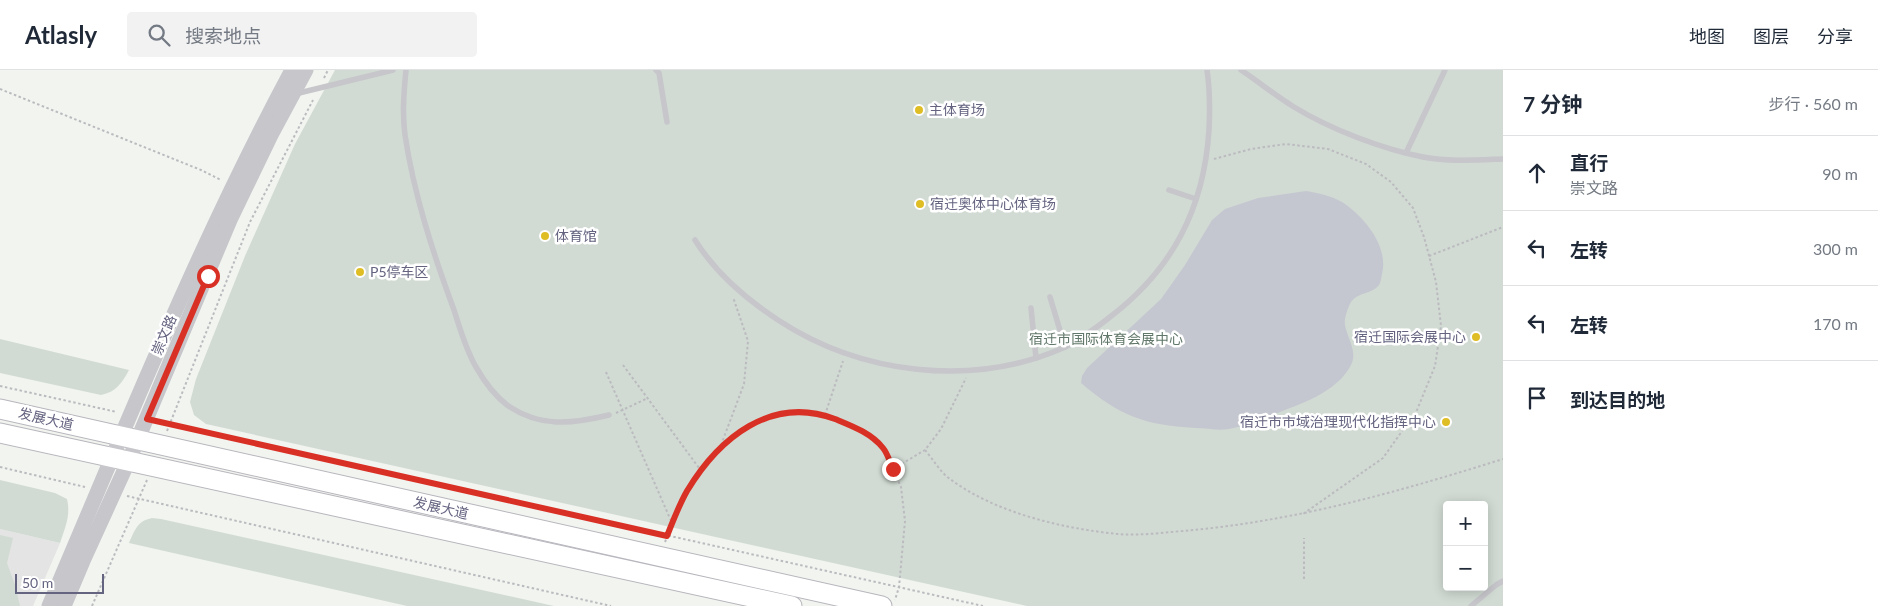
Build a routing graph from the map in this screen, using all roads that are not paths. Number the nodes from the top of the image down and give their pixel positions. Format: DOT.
graph roads {
  1 [pos="292,70"];
  2 [pos="306,70"];
  3 [pos="393,70"];
  4 [pos="406,70"];
  5 [pos="1207,70"];
  6 [pos="1241,70"];
  7 [pos="1445,70"];
  8 [pos="659,71"];
  9 [pos="293,95"];
  10 [pos="667,122"];
  11 [pos="1406,153"];
  12 [pos="1503,159"];
  13 [pos="1169,190"];
  14 [pos="1196,199"];
  15 [pos="695,240"];
  16 [pos="1050,297"];
  17 [pos="1031,308"];
  18 [pos="1065,347"];
  19 [pos="1036,358"];
  20 [pos="0,409"];
  21 [pos="609,415"];
  22 [pos="0,433"];
  23 [pos="130,438"];
  24 [pos="121,459"];
  25 [pos="1503,581"];
  26 [pos="49,606"];
  27 [pos="64,606"];
  28 [pos="792,606"];
  29 [pos="882,606"];
  30 [pos="1471,606"];
  1 -- 23 [label="street, 崇文路"];
  2 -- 9 [label="street, 崇文路"];
  3 -- 9 [label="lane"];
  4 -- 21 [label="lane"];
  5 -- 14 [label="lane"];
  6 -- 11 [label="lane"];
  7 -- 11 [label="lane"];
  8 -- 10 [label="lane"];
  9 -- 23 [label="street, 崇文路"];
  11 -- 12 [label="lane"];
  13 -- 14 [label="lane"];
  14 -- 18 [label="lane"];
  15 -- 19 [label="lane"];
  16 -- 18 [label="lane"];
  17 -- 19 [label="lane"];
  18 -- 19 [label="lane"];
  20 -- 23 [label="main road, 发展大道"];
  22 -- 24 [label="main road, 发展大道"];
  23 -- 24 [label="street, 崇文路"];
  23 -- 29 [label="main road, 发展大道"];
  24 -- 26 [label="street, 崇文路"];
  24 -- 27 [label="street, 崇文路"];
  24 -- 28 [label="main road, 发展大道"];
  25 -- 30 [label="lane"];
}
